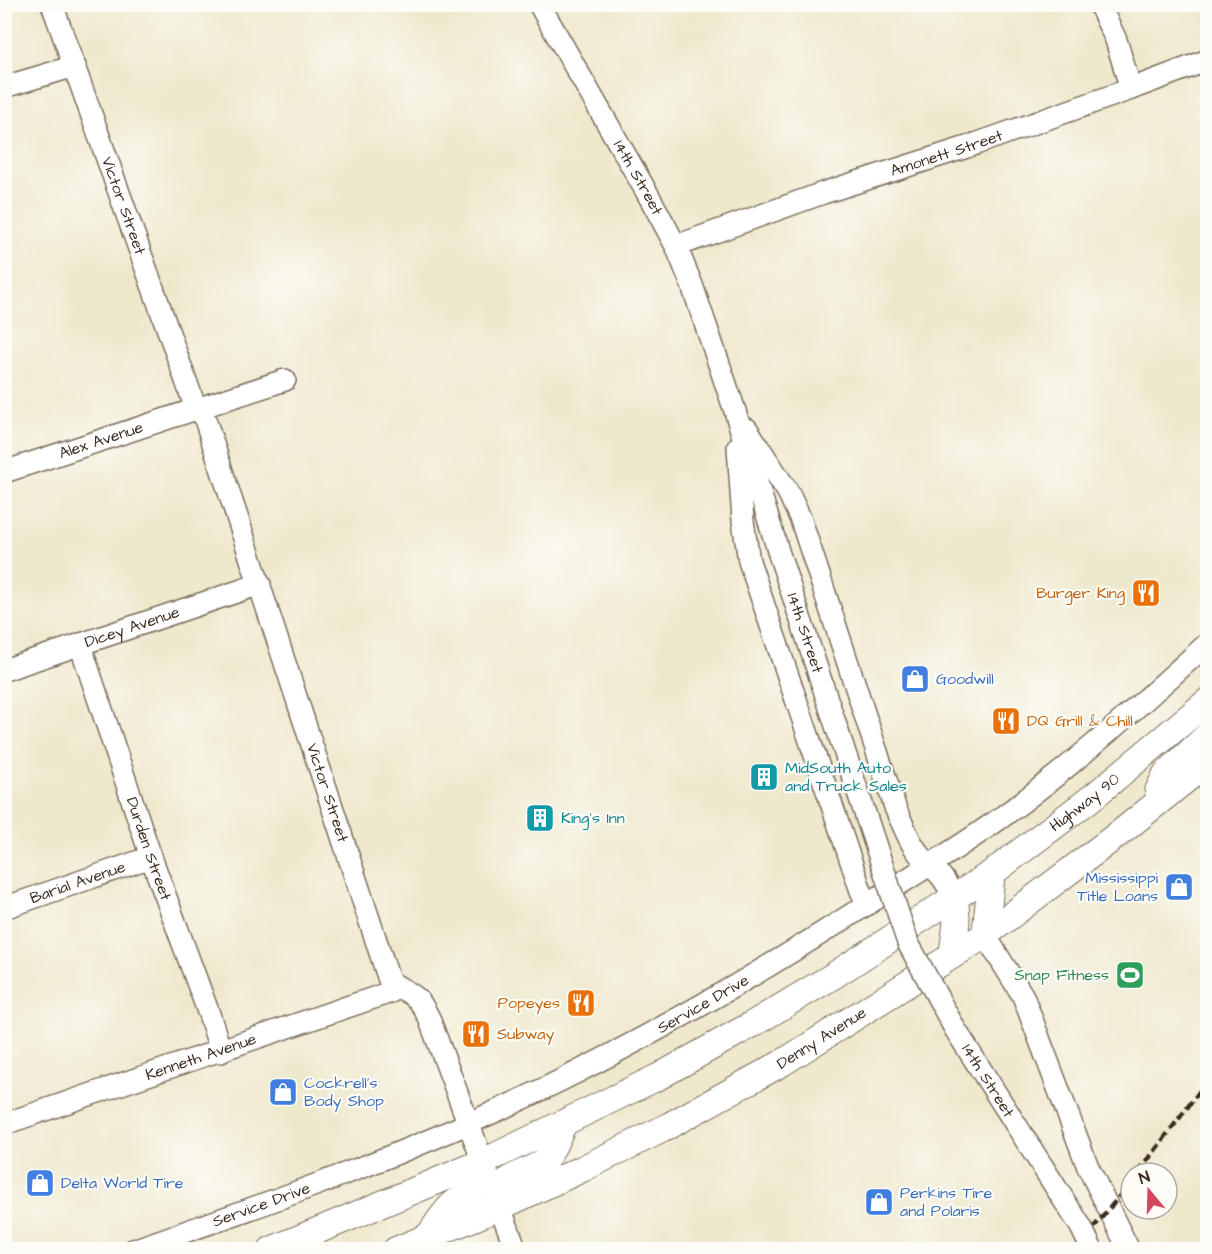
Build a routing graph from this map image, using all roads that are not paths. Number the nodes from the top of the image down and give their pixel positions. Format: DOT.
graph roads {
  1 [pos="52,4"];
  2 [pos="539,4"];
  3 [pos="1099,4"];
  4 [pos="1208,60"];
  5 [pos="75,66"];
  6 [pos="4,87"];
  7 [pos="1131,89"];
  8 [pos="676,246"];
  9 [pos="285,380"];
  10 [pos="198,408"];
  11 [pos="735,411"];
  12 [pos="4,472"];
  13 [pos="260,584"];
  14 [pos="80,644"];
  15 [pos="1208,644"];
  16 [pos="4,670"];
  17 [pos="1208,701"];
  18 [pos="1208,735"];
  19 [pos="1208,762"];
  20 [pos="1151,808"];
  21 [pos="151,857"];
  22 [pos="931,864"];
  23 [pos="992,873"];
  24 [pos="954,898"];
  25 [pos="868,904"];
  26 [pos="4,908"];
  27 [pos="985,935"];
  28 [pos="952,955"];
  29 [pos="395,987"];
  30 [pos="221,1052"];
  31 [pos="468,1122"];
  32 [pos="4,1124"];
  33 [pos="564,1124"];
  34 [pos="483,1162"];
  35 [pos="500,1207"];
  36 [pos="428,1237"];
  37 [pos="133,1250"];
  38 [pos="271,1250"];
  39 [pos="396,1250"];
  40 [pos="516,1250"];
  41 [pos="1092,1250"];
  42 [pos="1129,1250"];
  1 -- 5 [label="street, Victor Street"];
  2 -- 8 [label="street, 14th Street"];
  3 -- 7 [label="street"];
  4 -- 7 [label="street, Amonett Street"];
  5 -- 6 [label="street"];
  5 -- 10 [label="street, Victor Street"];
  7 -- 8 [label="street, Amonett Street"];
  8 -- 11 [label="street, 14th Street"];
  9 -- 10 [label="street, Alex Avenue"];
  10 -- 12 [label="street, Alex Avenue"];
  10 -- 13 [label="street, Victor Street"];
  11 -- 22 [label="street"];
  11 -- 25 [label="street"];
  11 -- 41 [label="street, 14th Street, bridge"];
  13 -- 14 [label="street, Dicey Avenue"];
  13 -- 29 [label="street, Victor Street"];
  14 -- 16 [label="street, Dicey Avenue"];
  14 -- 21 [label="street, Durden Street"];
  15 -- 22 [label="street, Service Drive"];
  17 -- 23 [label="main road, Highway 90"];
  18 -- 20 [label="main road"];
  19 -- 20 [label="main road, Denny Avenue"];
  20 -- 27 [label="main road, Denny Avenue"];
  21 -- 26 [label="street, Barial Avenue"];
  21 -- 30 [label="street, Durden Street"];
  22 -- 24 [label="street"];
  22 -- 25 [label="street, Service Drive"];
  23 -- 24 [label="main road, Highway 90"];
  23 -- 27 [label="main road"];
  24 -- 28 [label="main road"];
  24 -- 33 [label="main road"];
  25 -- 31 [label="street, Service Drive"];
  27 -- 28 [label="main road, Denny Avenue"];
  27 -- 42 [label="street"];
  28 -- 35 [label="main road, Denny Avenue"];
  29 -- 30 [label="street, Kenneth Avenue"];
  29 -- 31 [label="street"];
  30 -- 32 [label="street, Kenneth Avenue"];
  31 -- 34 [label="street"];
  31 -- 37 [label="street, Service Drive"];
  33 -- 34 [label="main road"];
  33 -- 35 [label="main road"];
  34 -- 36 [label="main road"];
  34 -- 38 [label="main road"];
  35 -- 36 [label="main road, Denny Avenue"];
  35 -- 40 [label="street"];
  36 -- 39 [label="main road, Denny Avenue"];
}
